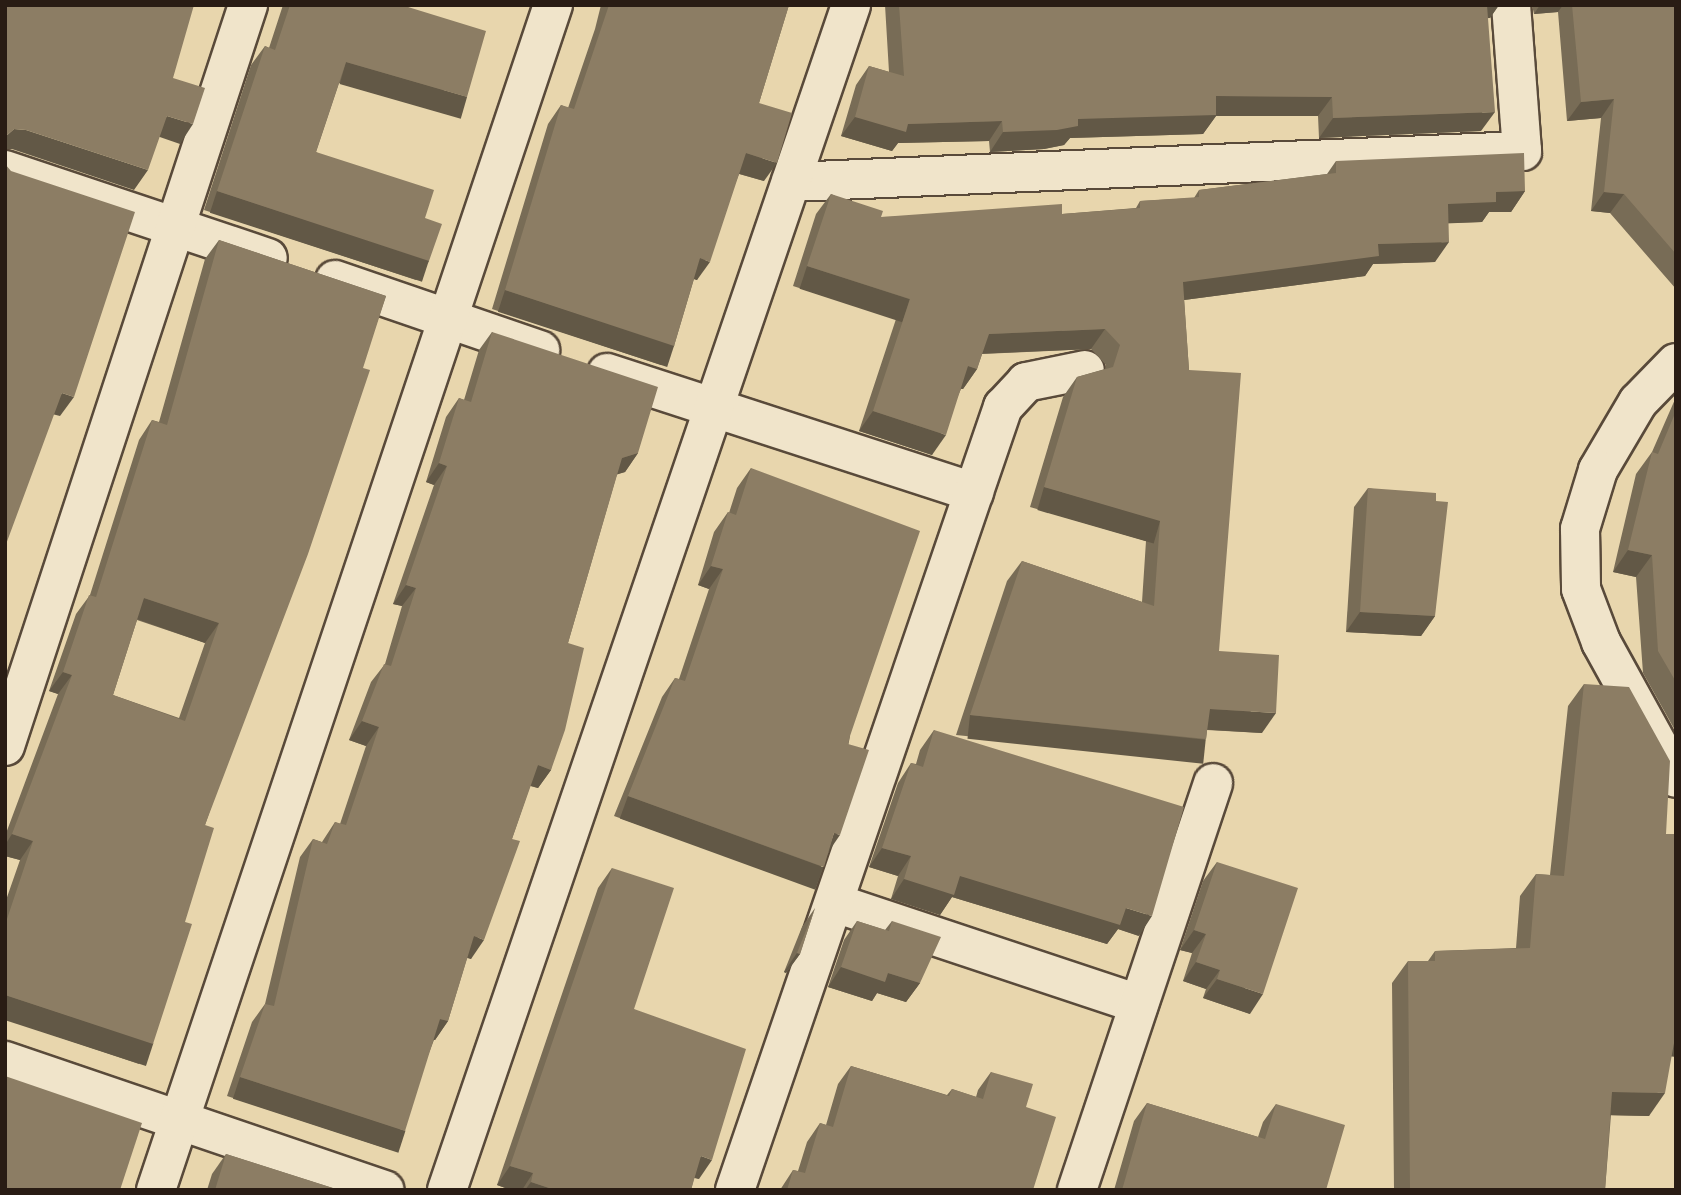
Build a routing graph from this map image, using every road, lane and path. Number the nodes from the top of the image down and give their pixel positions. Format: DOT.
graph roads {
  1 [pos="248,5"];
  2 [pos="554,5"];
  3 [pos="851,5"];
  4 [pos="1511,5"];
  5 [pos="5,170"];
  6 [pos="791,182"];
  7 [pos="172,226"];
  8 [pos="452,320"];
  9 [pos="1676,363"];
  10 [pos="1085,370"];
  11 [pos="715,410"];
  12 [pos="974,492"];
  13 [pos="5,746"];
  14 [pos="1676,778"];
  15 [pos="1213,783"];
  16 [pos="835,903"];
  17 [pos="1139,1004"];
  18 [pos="5,1061"];
  19 [pos="178,1119"];
  20 [pos="156,1190"];
  21 [pos="385,1190"];
  22 [pos="447,1190"];
  23 [pos="735,1190"];
  24 [pos="1077,1190"];
  1 -- 7 [label="street"];
  2 -- 8 [label="street"];
  3 -- 6 [label="street"];
  4 -- 6 [label="street"];
  5 -- 7 [label="street"];
  6 -- 11 [label="street"];
  7 -- 8 [label="street"];
  7 -- 13 [label="street"];
  8 -- 11 [label="street"];
  8 -- 19 [label="street"];
  9 -- 14 [label="street"];
  10 -- 12 [label="street"];
  11 -- 12 [label="street"];
  11 -- 22 [label="street"];
  12 -- 16 [label="street"];
  15 -- 17 [label="street"];
  16 -- 17 [label="street"];
  16 -- 23 [label="street"];
  17 -- 24 [label="street"];
  18 -- 19 [label="street"];
  19 -- 20 [label="street"];
  19 -- 21 [label="street"];
}
